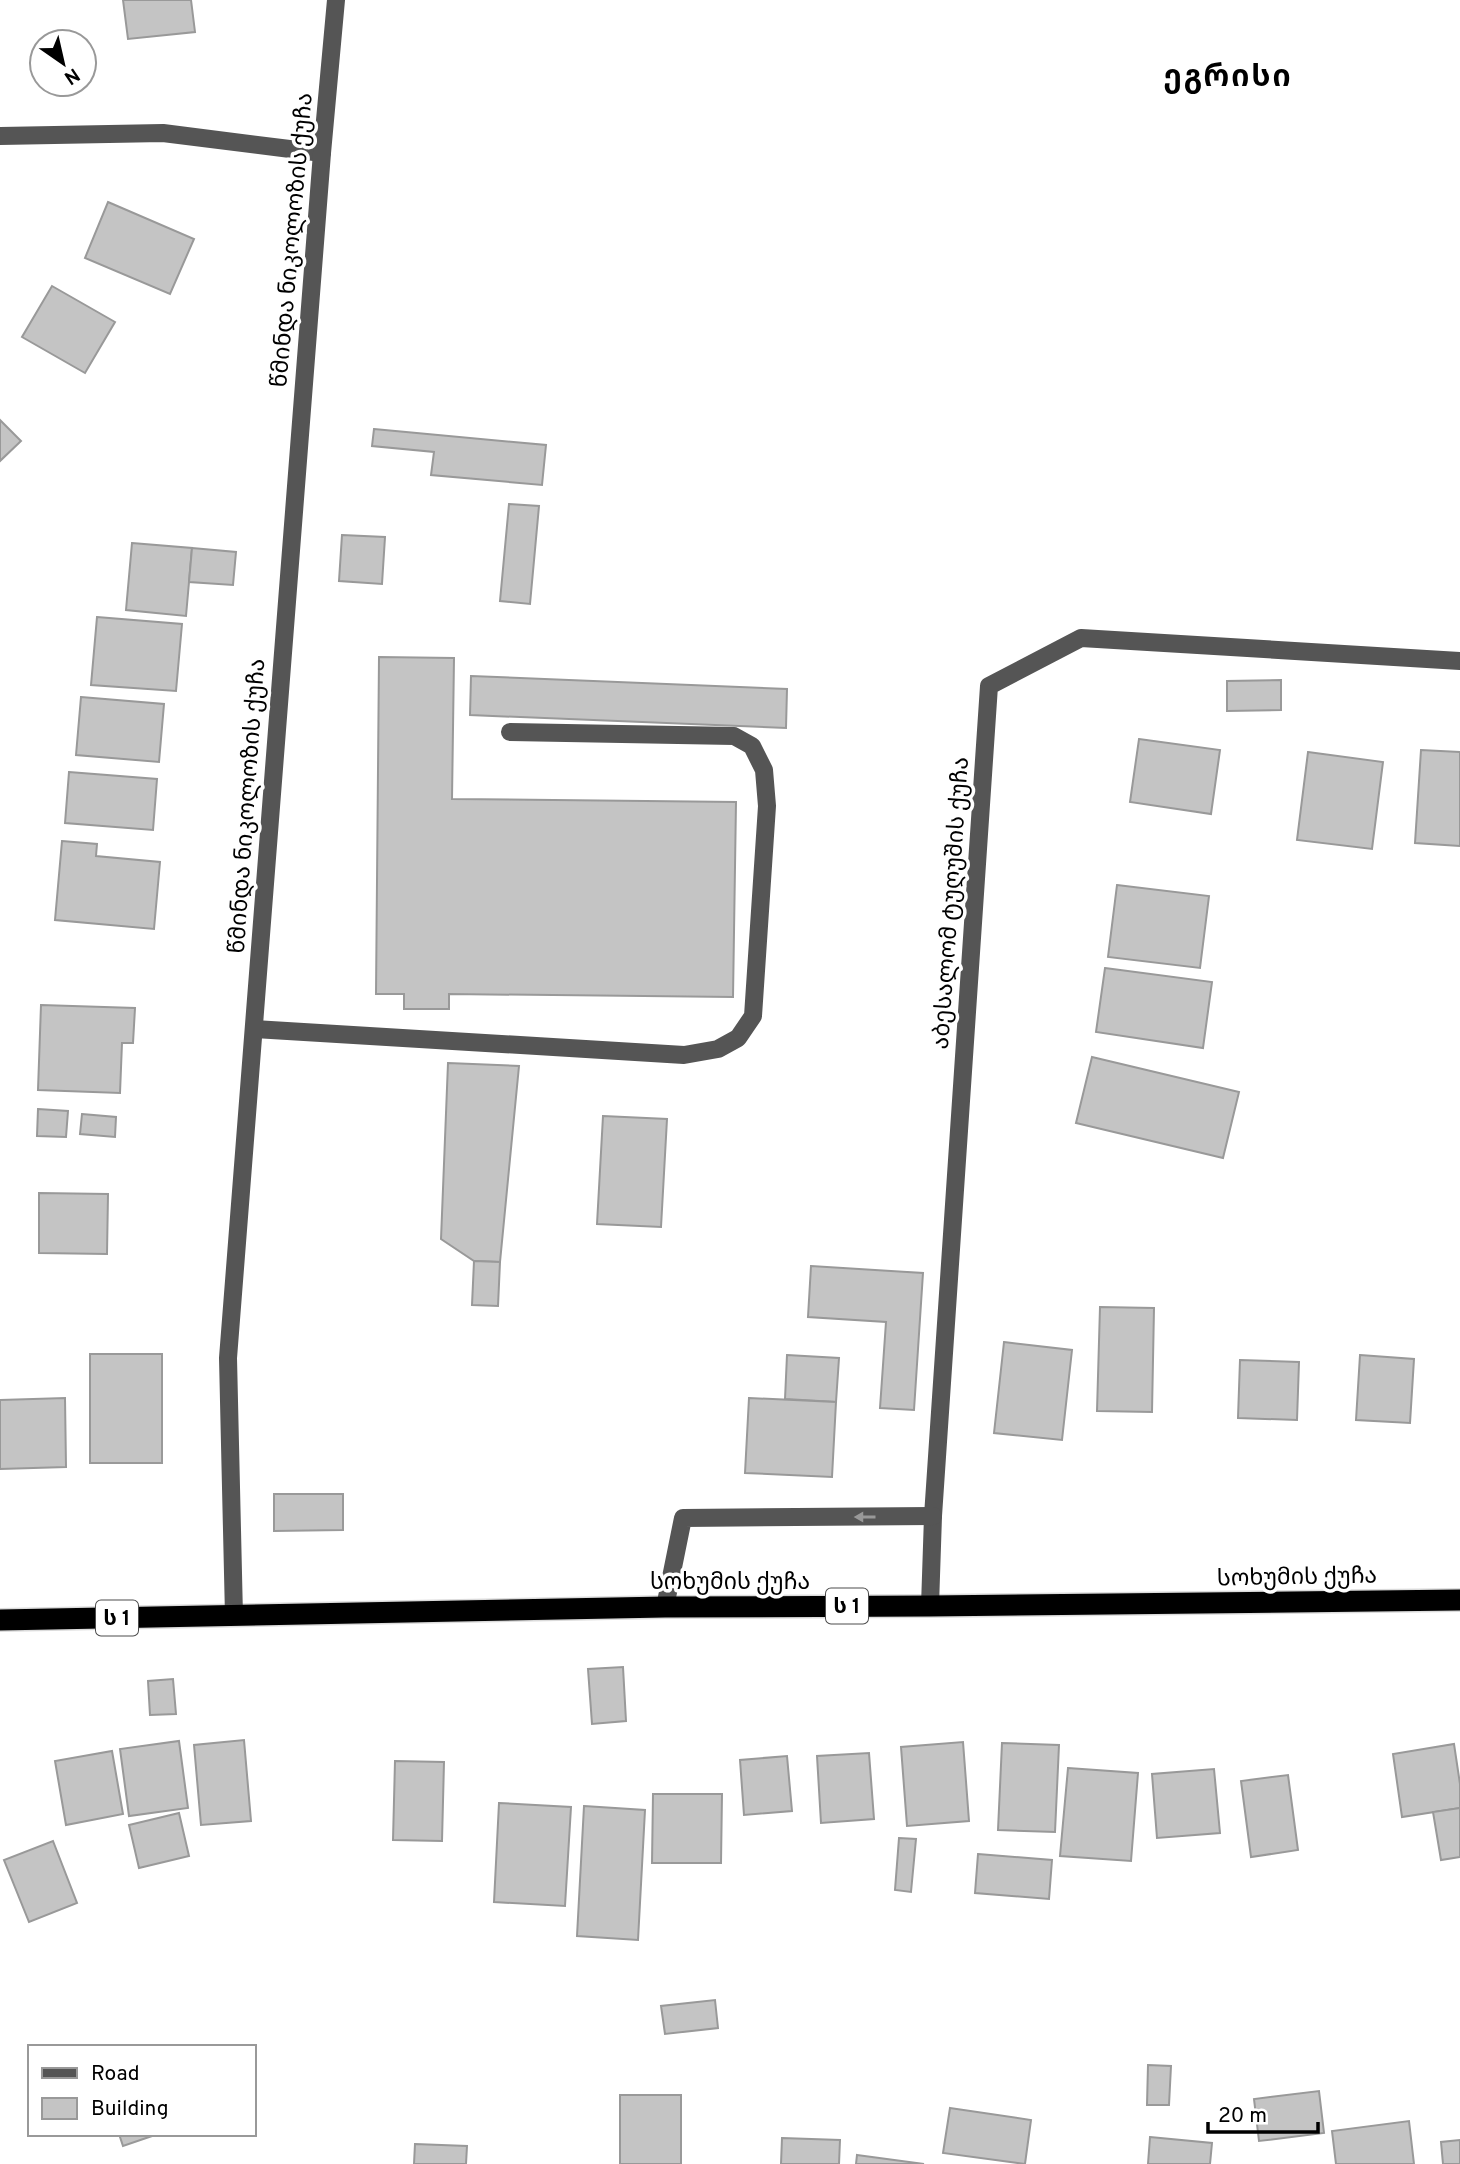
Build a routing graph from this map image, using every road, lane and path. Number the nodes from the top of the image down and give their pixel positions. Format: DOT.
graph roads {
  1 [pos="336,0"];
  2 [pos="0,136"];
  3 [pos="322,153"];
  4 [pos="1460,661"];
  5 [pos="510,732"];
  6 [pos="254,1029"];
  7 [pos="933,1516"];
  8 [pos="1460,1600"];
  9 [pos="930,1606"];
  10 [pos="665,1607"];
  11 [pos="234,1616"];
  12 [pos="0,1620"];
  1 -- 3 [label="street, წმინდა ნიკოლოზის ქუჩა"];
  2 -- 3 [label="street"];
  3 -- 6 [label="street, წმინდა ნიკოლოზის ქუჩა"];
  4 -- 7 [label="street, აბესალომ ტუღუშის ქუჩა"];
  5 -- 6 [label="street"];
  6 -- 11 [label="street, წმინდა ნიკოლოზის ქუჩა"];
  7 -- 9 [label="street, აბესალომ ტუღუშის ქუჩა"];
  7 -- 10 [label="street, one-way"];
  8 -- 9 [label="highway, სოხუმის ქუჩა / ს 1"];
  9 -- 10 [label="highway, სოხუმის ქუჩა / ს 1"];
  10 -- 11 [label="highway, სოხუმის ქუჩა / ს 1"];
  11 -- 12 [label="highway, სოხუმის ქუჩა / ს 1"];
}
